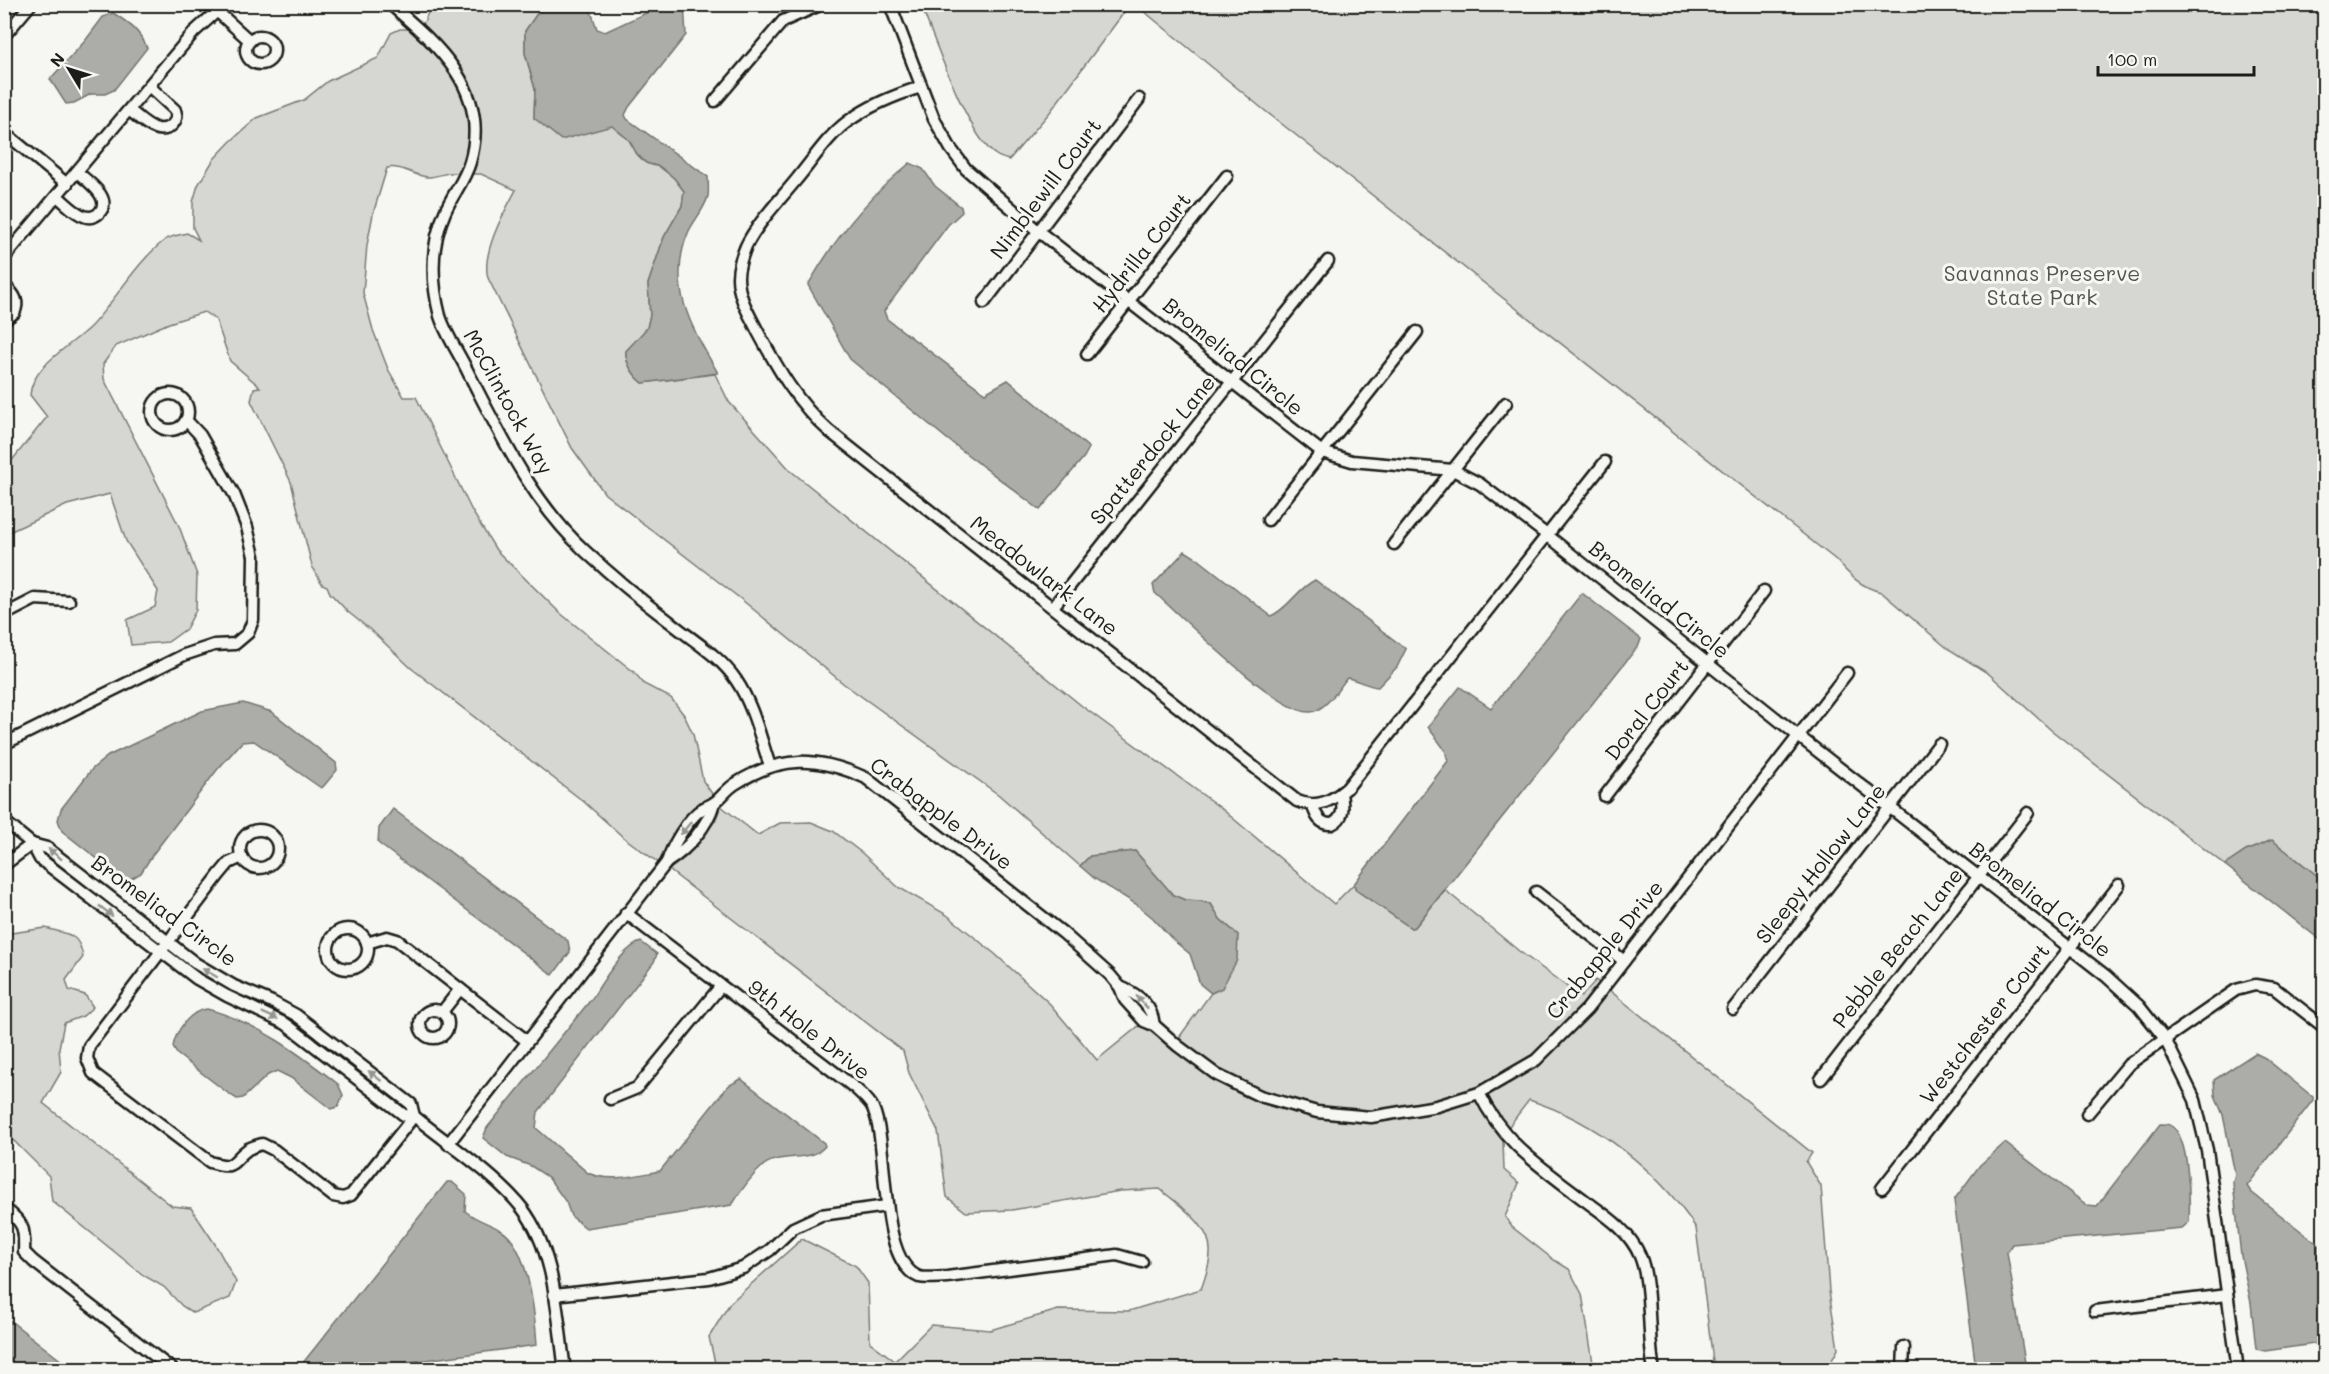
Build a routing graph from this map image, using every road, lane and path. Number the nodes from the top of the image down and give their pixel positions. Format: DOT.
graph roads {
  1 [pos="31,4"];
  2 [pos="390,4"];
  3 [pos="822,4"];
  4 [pos="890,4"];
  5 [pos="216,7"];
  6 [pos="4,36"];
  7 [pos="250,41"];
  8 [pos="150,87"];
  9 [pos="921,87"];
  10 [pos="1139,99"];
  11 [pos="715,101"];
  12 [pos="129,110"];
  13 [pos="4,132"];
  14 [pos="77,172"];
  15 [pos="1227,176"];
  16 [pos="67,184"];
  17 [pos="57,196"];
  18 [pos="1038,231"];
  19 [pos="4,258"];
  20 [pos="1328,261"];
  21 [pos="4,286"];
  22 [pos="1129,300"];
  23 [pos="984,303"];
  24 [pos="4,320"];
  25 [pos="1417,333"];
  26 [pos="1087,354"];
  27 [pos="1232,382"];
  28 [pos="1506,403"];
  29 [pos="186,420"];
  30 [pos="1322,452"];
  31 [pos="1605,462"];
  32 [pos="1453,470"];
  33 [pos="1268,520"];
  34 [pos="1547,535"];
  35 [pos="1394,544"];
  36 [pos="1764,591"];
  37 [pos="69,601"];
  38 [pos="1053,607"];
  39 [pos="4,615"];
  40 [pos="1707,664"];
  41 [pos="1847,673"];
  42 [pos="1797,735"];
  43 [pos="4,744"];
  44 [pos="1939,744"];
  45 [pos="770,766"];
  46 [pos="1341,793"];
  47 [pos="1605,796"];
  48 [pos="1313,805"];
  49 [pos="1891,807"];
  50 [pos="2028,813"];
  51 [pos="4,821"];
  52 [pos="32,844"];
  53 [pos="242,857"];
  54 [pos="4,865"];
  55 [pos="1978,877"];
  56 [pos="2119,885"];
  57 [pos="1536,892"];
  58 [pos="626,914"];
  59 [pos="169,942"];
  60 [pos="367,943"];
  61 [pos="2069,948"];
  62 [pos="160,953"];
  63 [pos="1624,961"];
  64 [pos="720,987"];
  65 [pos="460,989"];
  66 [pos="1733,1009"];
  67 [pos="442,1012"];
  68 [pos="2325,1027"];
  69 [pos="2165,1039"];
  70 [pos="527,1041"];
  71 [pos="1821,1079"];
  72 [pos="1479,1093"];
  73 [pos="610,1099"];
  74 [pos="2087,1114"];
  75 [pos="414,1116"];
  76 [pos="448,1143"];
  77 [pos="1882,1188"];
  78 [pos="887,1206"];
  79 [pos="4,1208"];
  80 [pos="1142,1262"];
  81 [pos="554,1295"];
  82 [pos="2227,1295"];
  83 [pos="2095,1311"];
  84 [pos="1904,1347"];
  85 [pos="172,1370"];
  86 [pos="565,1370"];
  87 [pos="1654,1370"];
  88 [pos="1903,1370"];
  89 [pos="2238,1370"];
  1 -- 6 [label="street"];
  2 -- 45 [label="street, McClintock Way"];
  3 -- 11 [label="street"];
  4 -- 9 [label="street, Bromeliad Circle"];
  5 -- 7 [label="street"];
  5 -- 8 [label="street"];
  8 -- 12 [label="street"];
  8 -- 12 [label="street"];
  9 -- 18 [label="street, Bromeliad Circle"];
  9 -- 38 [label="street, Meadowlark Lane"];
  10 -- 18 [label="street, Nimblewill Court"];
  12 -- 14 [label="street"];
  13 -- 16 [label="street"];
  14 -- 16 [label="street"];
  14 -- 17 [label="street"];
  15 -- 22 [label="street, Hydrilla Court"];
  16 -- 17 [label="street"];
  17 -- 19 [label="street"];
  18 -- 22 [label="street, Bromeliad Circle"];
  18 -- 23 [label="street, Nimblewill Court"];
  20 -- 27 [label="street, Spatterdock Lane"];
  21 -- 24 [label="street"];
  22 -- 26 [label="street, Hydrilla Court"];
  22 -- 27 [label="street, Bromeliad Circle"];
  25 -- 30 [label="street"];
  27 -- 30 [label="street, Bromeliad Circle"];
  27 -- 38 [label="street, Spatterdock Lane"];
  28 -- 32 [label="street"];
  29 -- 43 [label="street"];
  30 -- 32 [label="street, Bromeliad Circle"];
  30 -- 33 [label="street"];
  31 -- 34 [label="street"];
  32 -- 34 [label="street, Bromeliad Circle"];
  32 -- 35 [label="street"];
  34 -- 40 [label="street, Bromeliad Circle"];
  34 -- 46 [label="street"];
  36 -- 40 [label="street, Doral Court"];
  37 -- 39 [label="street"];
  38 -- 48 [label="street, Meadowlark Lane"];
  40 -- 42 [label="street, Bromeliad Circle"];
  40 -- 47 [label="street, Doral Court"];
  41 -- 42 [label="street, Crabapple Drive"];
  42 -- 49 [label="street, Bromeliad Circle"];
  42 -- 63 [label="street, Crabapple Drive"];
  44 -- 49 [label="street, Sleepy Hollow Lane"];
  45 -- 58 [label="street, Crabapple Drive"];
  45 -- 72 [label="street, Crabapple Drive"];
  46 -- 48 [label="street"];
  46 -- 48 [label="street"];
  49 -- 55 [label="street, Bromeliad Circle"];
  49 -- 66 [label="street, Sleepy Hollow Lane"];
  50 -- 55 [label="street, Pebble Beach Lane"];
  51 -- 52 [label="street, Bromeliad Circle"];
  52 -- 54 [label="street"];
  59 -- 52 [label="street, Bromeliad Circle, one-way"];
  52 -- 62 [label="street, Bromeliad Circle, one-way"];
  53 -- 59 [label="street"];
  55 -- 61 [label="street, Bromeliad Circle"];
  55 -- 71 [label="street, Pebble Beach Lane"];
  56 -- 61 [label="street, Westchester Court"];
  57 -- 63 [label="street"];
  58 -- 64 [label="street, 9th Hole Drive"];
  58 -- 70 [label="street, Crabapple Drive"];
  59 -- 62 [label="street"];
  75 -- 59 [label="street, Bromeliad Circle, one-way"];
  60 -- 65 [label="street"];
  61 -- 69 [label="street, Bromeliad Circle"];
  61 -- 77 [label="street, Westchester Court"];
  62 -- 75 [label="street, Bromeliad Circle, one-way"];
  62 -- 75 [label="street"];
  63 -- 72 [label="street, Crabapple Drive"];
  64 -- 73 [label="street"];
  64 -- 78 [label="street, 9th Hole Drive"];
  65 -- 67 [label="street"];
  65 -- 70 [label="street"];
  68 -- 69 [label="street"];
  69 -- 74 [label="street"];
  69 -- 82 [label="street, Bromeliad Circle"];
  70 -- 76 [label="street, Crabapple Drive"];
  72 -- 87 [label="street"];
  75 -- 76 [label="street, Bromeliad Circle"];
  76 -- 81 [label="street, Bromeliad Circle"];
  78 -- 80 [label="street, 9th Hole Drive"];
  78 -- 81 [label="street"];
  79 -- 85 [label="street"];
  81 -- 86 [label="street, Bromeliad Circle"];
  82 -- 83 [label="street"];
  82 -- 89 [label="street, Bromeliad Circle"];
  84 -- 88 [label="street"];
}
